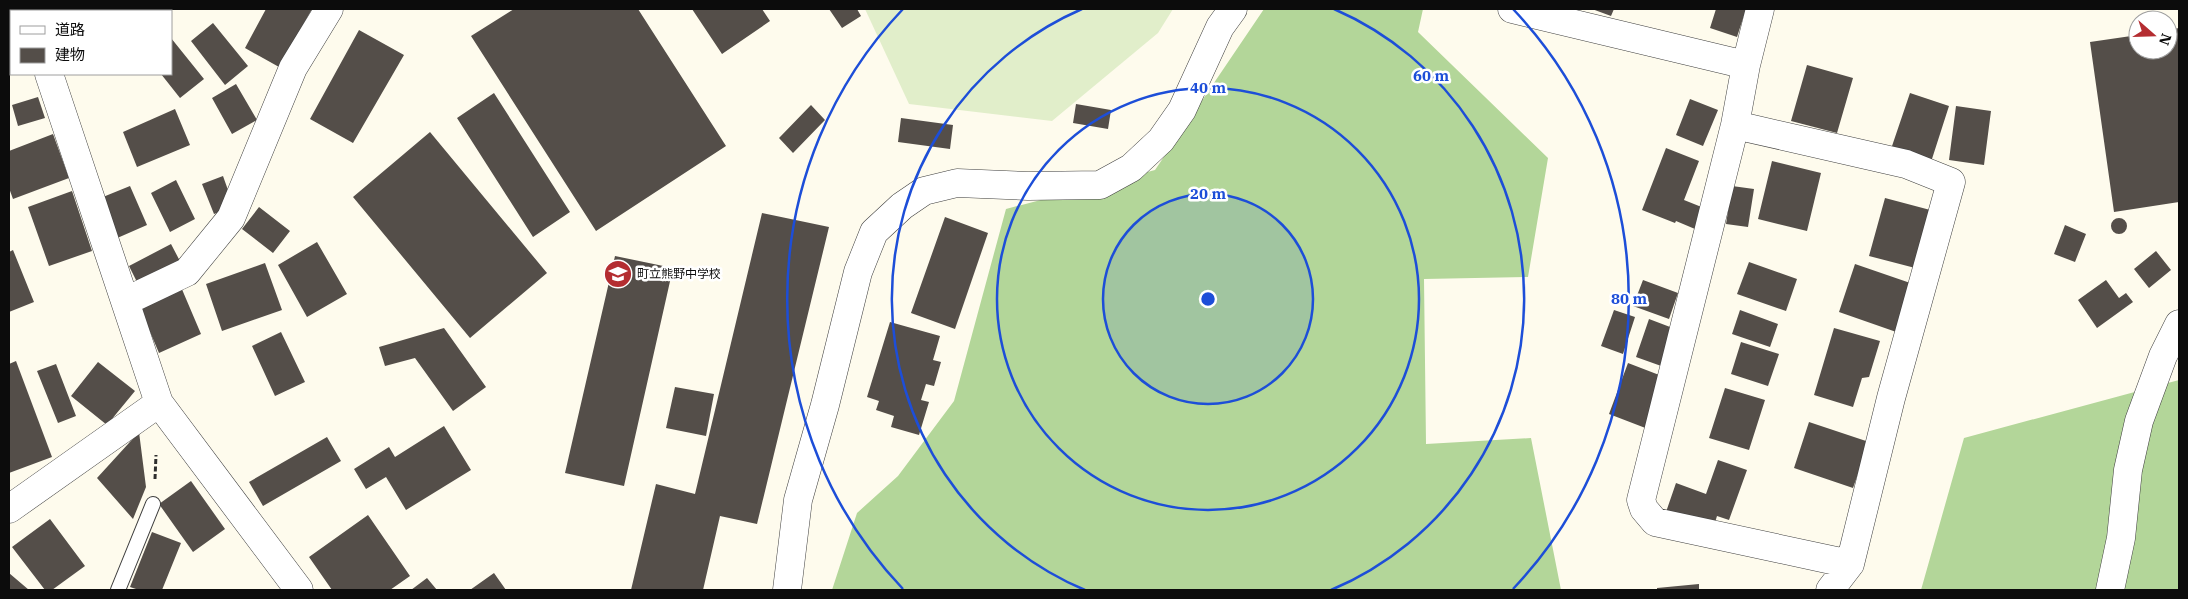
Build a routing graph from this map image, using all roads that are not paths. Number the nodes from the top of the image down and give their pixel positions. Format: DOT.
graph roads {
  1 [pos="329,9"];
  2 [pos="1233,9"];
  3 [pos="1512,9"];
  4 [pos="1760,9"];
  5 [pos="1746,65"];
  6 [pos="49,75"];
  7 [pos="1735,125"];
  8 [pos="126,301"];
  9 [pos="2179,324"];
  10 [pos="152,408"];
  11 [pos="153,504"];
  12 [pos="9,509"];
  13 [pos="1850,564"];
  14 [pos="118,590"];
  15 [pos="299,590"];
  16 [pos="787,590"];
  17 [pos="1830,590"];
  18 [pos="2110,590"];
  1 -- 8 [label="street"];
  2 -- 16 [label="street"];
  3 -- 5 [label="street"];
  4 -- 5 [label="street"];
  5 -- 7 [label="street"];
  6 -- 8 [label="street"];
  7 -- 13 [label="street"];
  7 -- 13 [label="street"];
  8 -- 10 [label="street"];
  9 -- 18 [label="street"];
  10 -- 12 [label="street"];
  10 -- 15 [label="street"];
  11 -- 14 [label="lane"];
  13 -- 17 [label="street"];
}
